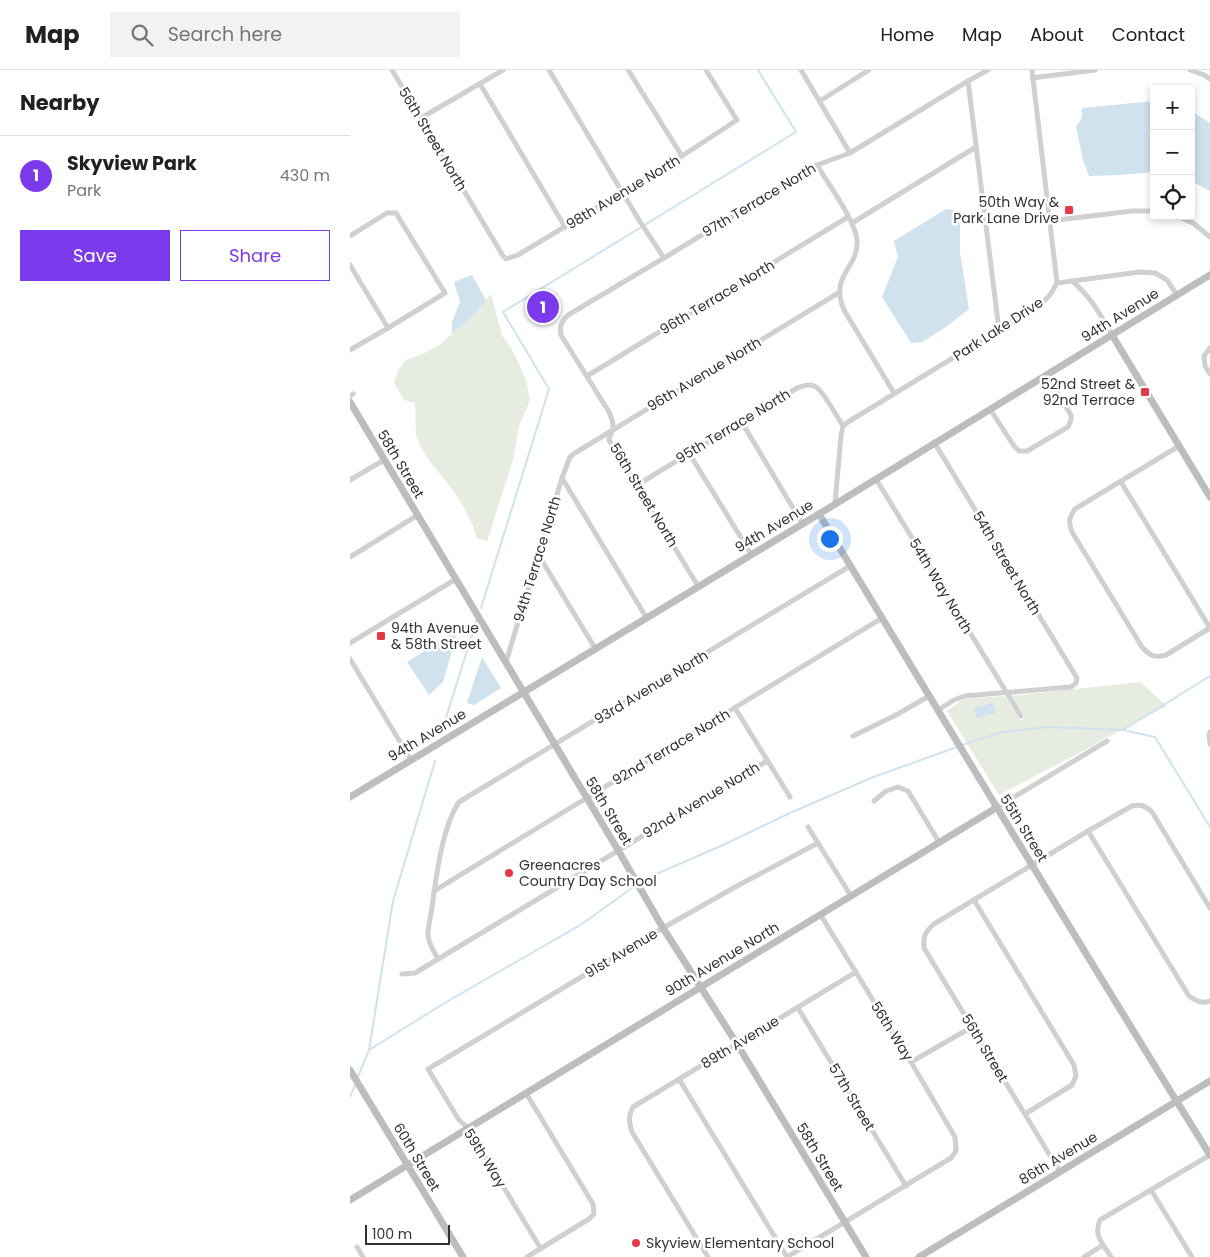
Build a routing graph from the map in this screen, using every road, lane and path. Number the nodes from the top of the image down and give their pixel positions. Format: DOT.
graph roads {
  1 [pos="392,70"];
  2 [pos="504,70"];
  3 [pos="549,70"];
  4 [pos="628,70"];
  5 [pos="706,70"];
  6 [pos="801,70"];
  7 [pos="870,70"];
  8 [pos="988,70"];
  9 [pos="1032,70"];
  10 [pos="1095,70"];
  11 [pos="1190,70"];
  12 [pos="1032,78"];
  13 [pos="1210,79"];
  14 [pos="968,81"];
  15 [pos="480,84"];
  16 [pos="820,100"];
  17 [pos="421,118"];
  18 [pos="976,147"];
  19 [pos="850,153"];
  20 [pos="682,156"];
  21 [pos="817,165"];
  22 [pos="623,191"];
  23 [pos="1150,211"];
  24 [pos="848,217"];
  25 [pos="1186,220"];
  26 [pos="1049,221"];
  27 [pos="852,223"];
  28 [pos="566,227"];
  29 [pos="350,236"];
  30 [pos="1210,237"];
  31 [pos="664,258"];
  32 [pos="506,259"];
  33 [pos="350,265"];
  34 [pos="1210,275"];
  35 [pos="1072,281"];
  36 [pos="1056,283"];
  37 [pos="840,292"];
  38 [pos="1177,295"];
  39 [pos="560,324"];
  40 [pos="388,328"];
  41 [pos="999,330"];
  42 [pos="1112,335"];
  43 [pos="1210,348"];
  44 [pos="350,350"];
  45 [pos="1210,374"];
  46 [pos="1046,375"];
  47 [pos="586,376"];
  48 [pos="894,393"];
  49 [pos="350,402"];
  50 [pos="990,409"];
  51 [pos="741,422"];
  52 [pos="843,426"];
  53 [pos="613,430"];
  54 [pos="934,442"];
  55 [pos="1179,446"];
  56 [pos="690,453"];
  57 [pos="570,457"];
  58 [pos="384,460"];
  59 [pos="562,478"];
  60 [pos="876,478"];
  61 [pos="350,480"];
  62 [pos="1121,482"];
  63 [pos="637,485"];
  64 [pos="1210,497"];
  65 [pos="835,504"];
  66 [pos="819,514"];
  67 [pos="418,515"];
  68 [pos="802,523"];
  69 [pos="751,554"];
  70 [pos="539,556"];
  71 [pos="350,557"];
  72 [pos="850,566"];
  73 [pos="456,579"];
  74 [pos="698,586"];
  75 [pos="646,617"];
  76 [pos="882,618"];
  77 [pos="1210,628"];
  78 [pos="350,643"];
  79 [pos="595,648"];
  80 [pos="350,659"];
  81 [pos="506,662"];
  82 [pos="523,692"];
  83 [pos="1006,693"];
  84 [pos="929,696"];
  85 [pos="735,708"];
  86 [pos="938,710"];
  87 [pos="1021,716"];
  88 [pos="1209,734"];
  89 [pos="853,736"];
  90 [pos="1107,741"];
  91 [pos="1210,744"];
  92 [pos="554,745"];
  93 [pos="411,760"];
  94 [pos="767,761"];
  95 [pos="790,796"];
  96 [pos="350,797"];
  97 [pos="587,798"];
  98 [pos="874,801"];
  99 [pos="996,808"];
  100 [pos="808,827"];
  101 [pos="1088,831"];
  102 [pos="939,842"];
  103 [pos="818,844"];
  104 [pos="618,850"];
  105 [pos="1033,865"];
  106 [pos="434,890"];
  107 [pos="850,896"];
  108 [pos="974,900"];
  109 [pos="1210,908"];
  110 [pos="820,914"];
  111 [pos="663,928"];
  112 [pos="438,959"];
  113 [pos="856,972"];
  114 [pos="402,974"];
  115 [pos="701,987"];
  116 [pos="1210,1001"];
  117 [pos="798,1008"];
  118 [pos="972,1027"];
  119 [pos="737,1044"];
  120 [pos="911,1062"];
  121 [pos="428,1070"];
  122 [pos="350,1071"];
  123 [pos="679,1079"];
  124 [pos="1210,1081"];
  125 [pos="526,1093"];
  126 [pos="1176,1101"];
  127 [pos="1025,1114"];
  128 [pos="468,1128"];
  129 [pos="1210,1155"];
  130 [pos="407,1165"];
  131 [pos="1060,1172"];
  132 [pos="906,1186"];
  133 [pos="1151,1190"];
  134 [pos="350,1200"];
  135 [pos="845,1223"];
  136 [pos="1103,1245"];
  137 [pos="357,1247"];
  138 [pos="541,1249"];
  139 [pos="363,1257"];
  140 [pos="463,1257"];
  141 [pos="527,1257"];
  142 [pos="708,1257"];
  143 [pos="788,1257"];
  144 [pos="866,1257"];
  145 [pos="919,1257"];
  146 [pos="1084,1257"];
  147 [pos="1110,1257"];
  148 [pos="1192,1257"];
  1 -- 17 [label="street, 56th Street North"];
  2 -- 15 [label="street"];
  3 -- 22 [label="street"];
  4 -- 20 [label="street"];
  5 -- 20 [label="street, 98th Avenue North"];
  6 -- 16 [label="street"];
  7 -- 16 [label="street"];
  8 -- 14 [label="street, 97th Terrace North"];
  9 -- 12 [label="street"];
  10 -- 12 [label="street"];
  11 -- 13 [label="street"];
  12 -- 26 [label="street"];
  14 -- 18 [label="street"];
  14 -- 19 [label="street, 97th Terrace North"];
  15 -- 17 [label="street"];
  15 -- 28 [label="street"];
  16 -- 19 [label="street"];
  17 -- 32 [label="street, 56th Street North"];
  18 -- 27 [label="street"];
  18 -- 41 [label="street"];
  19 -- 21 [label="street, 97th Terrace North"];
  20 -- 22 [label="street, 98th Avenue North"];
  21 -- 24 [label="street"];
  21 -- 31 [label="street, 97th Terrace North"];
  22 -- 28 [label="street, 98th Avenue North"];
  22 -- 31 [label="street"];
  23 -- 26 [label="street"];
  24 -- 27 [label="street"];
  24 -- 47 [label="street, 96th Terrace North"];
  25 -- 30 [label="street"];
  26 -- 36 [label="street"];
  27 -- 37 [label="street"];
  28 -- 32 [label="street, 98th Avenue North"];
  29 -- 40 [label="street"];
  31 -- 39 [label="street, 97th Terrace North"];
  33 -- 40 [label="street"];
  34 -- 38 [label="street, 94th Avenue"];
  35 -- 36 [label="street"];
  35 -- 38 [label="street"];
  35 -- 42 [label="street"];
  36 -- 41 [label="street, Park Lake Drive"];
  37 -- 48 [label="street"];
  37 -- 53 [label="street, 96th Avenue North"];
  38 -- 42 [label="street, 94th Avenue"];
  39 -- 47 [label="street, 56th Street North"];
  40 -- 44 [label="street"];
  41 -- 48 [label="street, Park Lake Drive"];
  42 -- 46 [label="street, 94th Avenue"];
  42 -- 55 [label="street"];
  43 -- 45 [label="street"];
  46 -- 50 [label="street, 94th Avenue"];
  46 -- 50 [label="street"];
  47 -- 53 [label="street, 56th Street North"];
  48 -- 52 [label="street, Park Lake Drive"];
  49 -- 58 [label="street, 58th Street"];
  50 -- 54 [label="street, 94th Avenue"];
  51 -- 52 [label="street, 95th Terrace North"];
  51 -- 56 [label="street, 95th Terrace North"];
  51 -- 68 [label="street"];
  52 -- 65 [label="street"];
  53 -- 57 [label="street, 96th Avenue North"];
  53 -- 63 [label="street, 56th Street North"];
  54 -- 60 [label="street, 94th Avenue"];
  54 -- 83 [label="street, 54th Street North"];
  55 -- 62 [label="street"];
  55 -- 64 [label="street"];
  56 -- 63 [label="street, 95th Terrace North"];
  56 -- 69 [label="street"];
  57 -- 59 [label="street, 94th Terrace North"];
  58 -- 61 [label="street"];
  58 -- 67 [label="street, 58th Street"];
  59 -- 70 [label="street, 94th Terrace North"];
  59 -- 75 [label="street"];
  60 -- 65 [label="street, 94th Avenue"];
  60 -- 83 [label="street, 54th Way North"];
  62 -- 77 [label="street"];
  62 -- 77 [label="street"];
  63 -- 74 [label="street, 56th Street North"];
  65 -- 66 [label="street, 94th Avenue"];
  66 -- 68 [label="street, 94th Avenue"];
  66 -- 72 [label="street, 55th Street"];
  67 -- 71 [label="street"];
  67 -- 73 [label="street, 58th Street"];
  68 -- 69 [label="street, 94th Avenue"];
  69 -- 74 [label="street, 94th Avenue"];
  70 -- 79 [label="street"];
  70 -- 81 [label="street, 94th Terrace North"];
  72 -- 76 [label="street, 55th Street"];
  72 -- 92 [label="street, 93rd Avenue North"];
  73 -- 78 [label="street"];
  73 -- 81 [label="street, 58th Street"];
  74 -- 75 [label="street, 94th Avenue"];
  75 -- 79 [label="street, 94th Avenue"];
  76 -- 84 [label="street, 55th Street"];
  76 -- 85 [label="street, 92nd Terrace North"];
  79 -- 82 [label="street, 94th Avenue"];
  80 -- 93 [label="street"];
  81 -- 82 [label="street, 58th Street"];
  82 -- 92 [label="street, 58th Street"];
  82 -- 93 [label="street, 94th Avenue"];
  83 -- 86 [label="street"];
  83 -- 87 [label="street, 54th Way North"];
  84 -- 86 [label="street, 55th Street"];
  84 -- 89 [label="street"];
  85 -- 94 [label="street"];
  85 -- 97 [label="street, 92nd Terrace North"];
  86 -- 99 [label="street, 55th Street"];
  88 -- 91 [label="street"];
  90 -- 99 [label="street, 90th Avenue North"];
  92 -- 97 [label="street, 58th Street"];
  92 -- 106 [label="street, 93rd Avenue North"];
  93 -- 96 [label="street, 94th Avenue"];
  94 -- 95 [label="street"];
  94 -- 104 [label="street, 92nd Avenue North"];
  97 -- 104 [label="street, 58th Street"];
  97 -- 106 [label="street, 92nd Terrace North"];
  98 -- 102 [label="street"];
  99 -- 102 [label="street, 90th Avenue North"];
  99 -- 105 [label="street, 55th Street"];
  100 -- 103 [label="street"];
  101 -- 105 [label="street"];
  101 -- 109 [label="street"];
  101 -- 116 [label="street"];
  102 -- 107 [label="street, 90th Avenue North"];
  103 -- 107 [label="street"];
  103 -- 111 [label="street, 91st Avenue"];
  104 -- 111 [label="street, 58th Street"];
  104 -- 112 [label="street, 92nd Avenue North"];
  105 -- 108 [label="street"];
  105 -- 126 [label="street, 55th Street"];
  106 -- 112 [label="street"];
  107 -- 110 [label="street, 90th Avenue North"];
  108 -- 118 [label="street, 56th Street"];
  108 -- 127 [label="street"];
  110 -- 113 [label="street, 56th Way"];
  110 -- 115 [label="street, 90th Avenue North"];
  111 -- 115 [label="street, 58th Street"];
  111 -- 121 [label="street, 91st Avenue"];
  112 -- 114 [label="street, 92nd Avenue North"];
  113 -- 117 [label="street, 89th Avenue"];
  113 -- 120 [label="street, 56th Way"];
  115 -- 119 [label="street, 58th Street"];
  115 -- 125 [label="street, 90th Avenue North"];
  117 -- 119 [label="street, 89th Avenue"];
  117 -- 132 [label="street, 57th Street"];
  118 -- 120 [label="street"];
  118 -- 127 [label="street, 56th Street"];
  119 -- 123 [label="street, 89th Avenue"];
  119 -- 135 [label="street, 58th Street"];
  120 -- 132 [label="street, 56th Way"];
  121 -- 128 [label="street, 59th Way"];
  122 -- 130 [label="street, 60th Street"];
  123 -- 142 [label="street, 89th Avenue"];
  123 -- 143 [label="street"];
  124 -- 126 [label="street, 86th Avenue"];
  125 -- 128 [label="street, 90th Avenue North"];
  125 -- 138 [label="street"];
  126 -- 129 [label="street, 55th Street"];
  126 -- 131 [label="street, 86th Avenue"];
  127 -- 131 [label="street, 56th Street"];
  128 -- 130 [label="street, 90th Avenue North"];
  128 -- 138 [label="street, 59th Way"];
  129 -- 133 [label="street"];
  130 -- 134 [label="street, 90th Avenue North"];
  130 -- 140 [label="street, 60th Street"];
  131 -- 145 [label="street, 86th Avenue"];
  132 -- 135 [label="street"];
  133 -- 136 [label="street"];
  133 -- 148 [label="street"];
  135 -- 143 [label="street"];
  135 -- 144 [label="street, 58th Street"];
  136 -- 146 [label="street"];
  136 -- 147 [label="street"];
  137 -- 139 [label="street"];
  138 -- 141 [label="street"];
}
